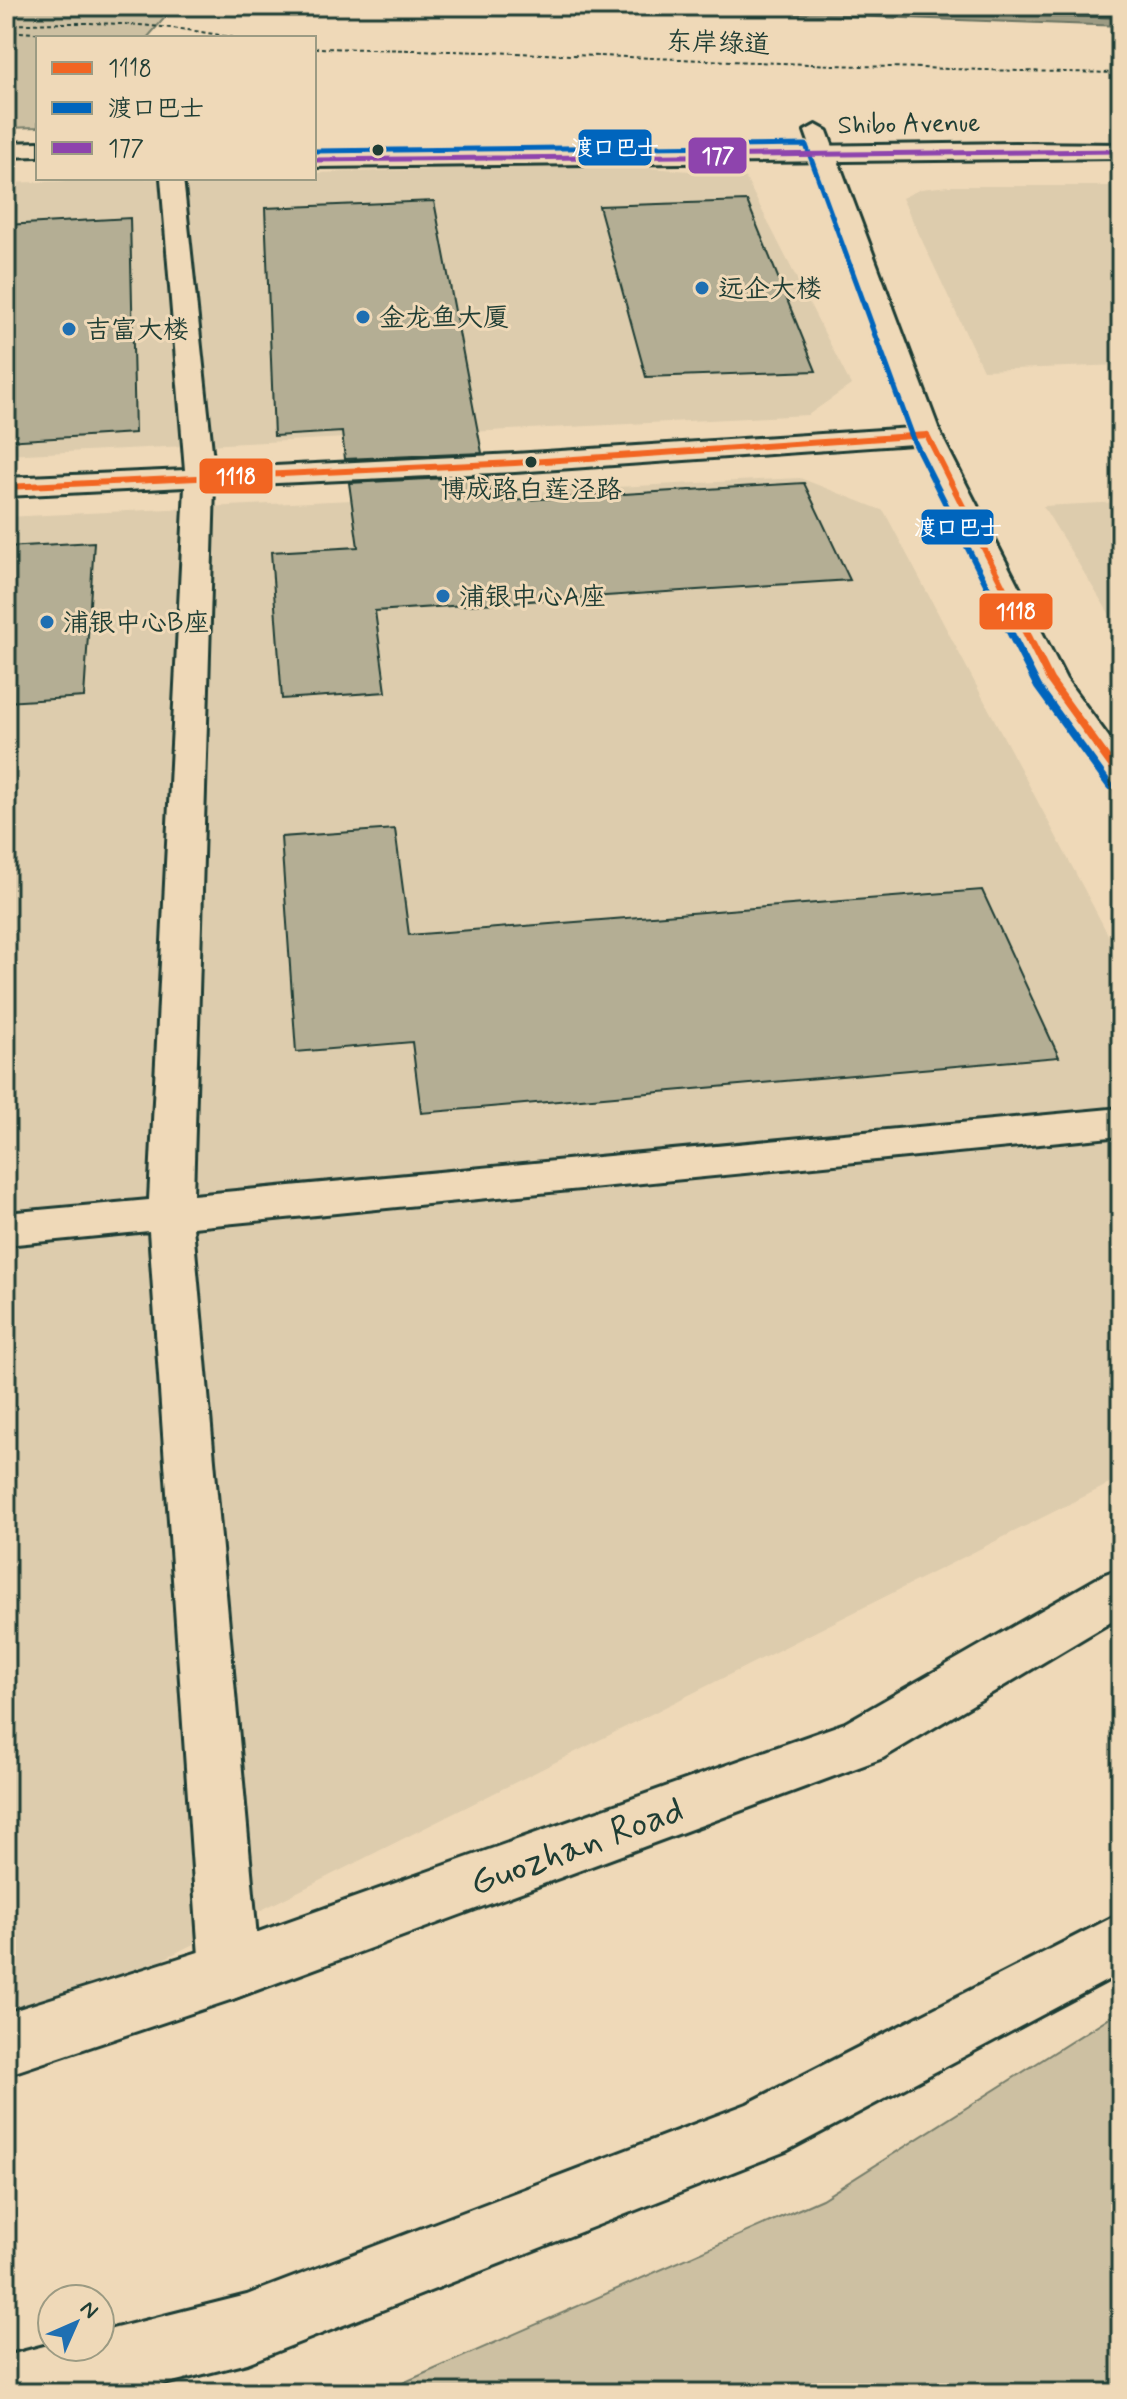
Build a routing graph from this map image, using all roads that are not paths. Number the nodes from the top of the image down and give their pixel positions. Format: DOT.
graph roads {
  1 [pos="925,130"];
  2 [pos="1121,130"];
  3 [pos="316,137"];
  4 [pos="824,138"];
  5 [pos="36,149"];
  6 [pos="6,150"];
  7 [pos="1121,151"];
  8 [pos="316,160"];
  9 [pos="36,170"];
  10 [pos="6,171"];
  11 [pos="172,180"];
  12 [pos="927,435"];
  13 [pos="200,476"];
  14 [pos="6,487"];
  15 [pos="1121,778"];
  16 [pos="1121,1122"];
  17 [pos="170,1213"];
  18 [pos="6,1229"];
  19 [pos="1121,1590"];
  20 [pos="1121,1942"];
  21 [pos="230,1971"];
  22 [pos="6,2044"];
  23 [pos="6,2390"];
  1 -- 2 [label="street, Shibo Avenue"];
  3 -- 4 [label="street, Shibo Avenue"];
  4 -- 7 [label="street, Shibo Avenue"];
  4 -- 8 [label="street, Shibo Avenue"];
  4 -- 12 [label="street"];
  5 -- 6 [label="street"];
  9 -- 10 [label="street"];
  11 -- 13 [label="street"];
  12 -- 13 [label="street"];
  12 -- 15 [label="street"];
  13 -- 14 [label="street"];
  13 -- 17 [label="street"];
  16 -- 17 [label="street"];
  17 -- 18 [label="street"];
  17 -- 21 [label="street"];
  19 -- 21 [label="street, Guozhan Road"];
  20 -- 23 [label="street"];
  21 -- 22 [label="street, Guozhan Road"];
}
